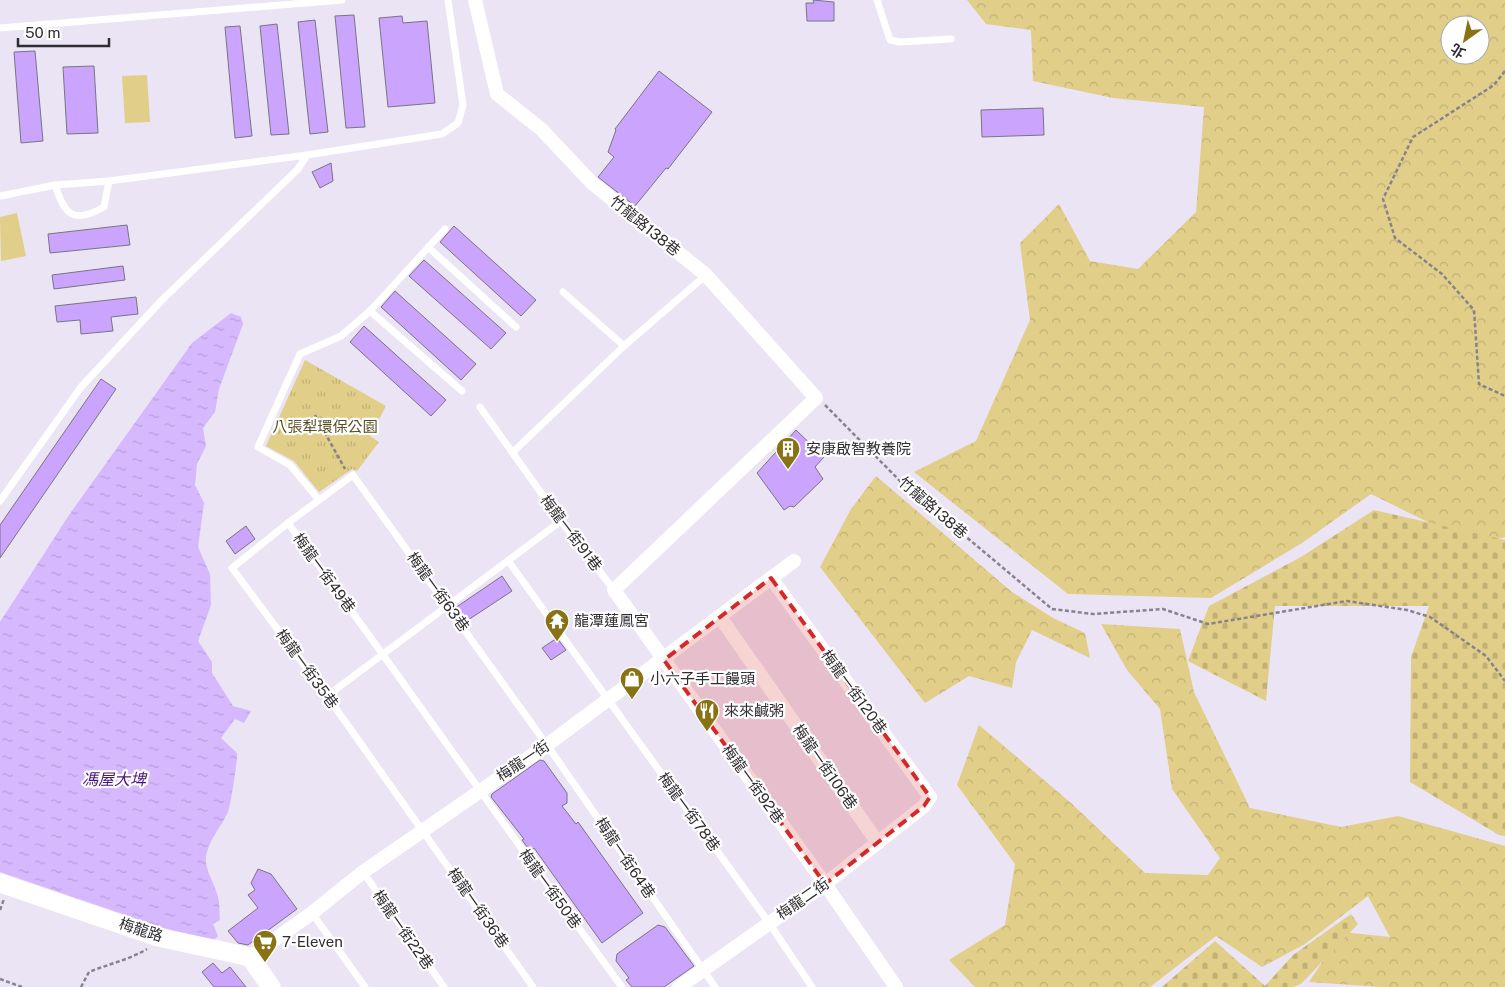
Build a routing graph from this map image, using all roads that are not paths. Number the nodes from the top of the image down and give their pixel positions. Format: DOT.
graph roads {
  1 [pos="342,0"];
  2 [pos="448,0"];
  3 [pos="475,0"];
  4 [pos="877,0"];
  5 [pos="0,28"];
  6 [pos="951,39"];
  7 [pos="307,155"];
  8 [pos="109,181"];
  9 [pos="56,186"];
  10 [pos="0,196"];
  11 [pos="445,229"];
  12 [pos="428,248"];
  13 [pos="706,275"];
  14 [pos="563,292"];
  15 [pos="370,311"];
  16 [pos="516,327"];
  17 [pos="624,346"];
  18 [pos="462,391"];
  19 [pos="480,407"];
  20 [pos="513,452"];
  21 [pos="319,500"];
  22 [pos="0,501"];
  23 [pos="561,520"];
  24 [pos="288,523"];
  25 [pos="794,561"];
  26 [pos="508,562"];
  27 [pos="771,578"];
  28 [pos="614,590"];
  29 [pos="447,606"];
  30 [pos="720,617"];
  31 [pos="383,653"];
  32 [pos="664,660"];
  33 [pos="327,696"];
  34 [pos="609,700"];
  35 [pos="547,745"];
  36 [pos="479,791"];
  37 [pos="924,806"];
  38 [pos="423,830"];
  39 [pos="878,843"];
  40 [pos="363,872"];
  41 [pos="0,882"];
  42 [pos="825,884"];
  43 [pos="312,913"];
  44 [pos="769,923"];
  45 [pos="250,957"];
  46 [pos="702,970"];
  47 [pos="272,987"];
  48 [pos="365,987"];
  49 [pos="444,987"];
  50 [pos="534,987"];
  51 [pos="622,987"];
  52 [pos="679,987"];
  53 [pos="715,987"];
  54 [pos="812,987"];
  55 [pos="896,987"];
  1 -- 5 [label="lane"];
  2 -- 7 [label="lane"];
  3 -- 13 [label="street, 竹龍路138巷"];
  4 -- 6 [label="lane"];
  7 -- 8 [label="lane"];
  7 -- 22 [label="lane"];
  8 -- 9 [label="lane"];
  8 -- 9 [label="lane"];
  9 -- 10 [label="lane"];
  11 -- 12 [label="lane"];
  12 -- 15 [label="lane"];
  12 -- 16 [label="lane"];
  13 -- 17 [label="lane"];
  13 -- 28 [label="street, 竹龍路138巷"];
  14 -- 17 [label="lane"];
  15 -- 18 [label="lane"];
  15 -- 21 [label="lane"];
  17 -- 20 [label="lane"];
  19 -- 20 [label="lane, 梅龍一街91巷"];
  20 -- 23 [label="lane, 梅龍一街91巷"];
  21 -- 24 [label="lane, 梅龍一街49巷"];
  21 -- 29 [label="lane, 梅龍一街63巷"];
  23 -- 26 [label="lane"];
  23 -- 28 [label="lane, 梅龍一街91巷"];
  24 -- 31 [label="lane, 梅龍一街49巷"];
  24 -- 33 [label="lane, 梅龍一街35巷"];
  25 -- 27 [label="street, 梅龍一街"];
  26 -- 29 [label="lane"];
  26 -- 34 [label="lane, 梅龍一街78巷"];
  27 -- 30 [label="street, 梅龍一街"];
  27 -- 37 [label="street, 梅龍一街120巷"];
  28 -- 32 [label="street, 梅龍一街91巷"];
  29 -- 31 [label="lane"];
  29 -- 35 [label="lane, 梅龍一街63巷"];
  30 -- 32 [label="street, 梅龍一街"];
  30 -- 39 [label="street, 梅龍一街106巷"];
  31 -- 33 [label="lane"];
  31 -- 36 [label="lane, 梅龍一街49巷"];
  32 -- 34 [label="street, 梅龍一街"];
  32 -- 42 [label="street, 梅龍一街92巷"];
  33 -- 38 [label="lane, 梅龍一街35巷"];
  34 -- 35 [label="street, 梅龍一街"];
  34 -- 44 [label="lane, 梅龍一街78巷"];
  35 -- 36 [label="street, 梅龍一街"];
  35 -- 46 [label="lane, 梅龍一街64巷"];
  36 -- 38 [label="street, 梅龍一街"];
  36 -- 51 [label="lane, 梅龍一街50巷"];
  37 -- 39 [label="street, 梅龍二街"];
  38 -- 40 [label="street, 梅龍一街"];
  38 -- 50 [label="lane, 梅龍一街36巷"];
  39 -- 42 [label="street, 梅龍二街"];
  40 -- 43 [label="street, 梅龍一街"];
  40 -- 49 [label="lane, 梅龍一街22巷"];
  41 -- 45 [label="street, 梅龍路"];
  42 -- 44 [label="street, 梅龍二街"];
  42 -- 55 [label="street, 梅龍一街92巷"];
  43 -- 45 [label="street, 梅龍一街"];
  43 -- 48 [label="lane"];
  44 -- 46 [label="street, 梅龍二街"];
  44 -- 54 [label="lane, 梅龍一街78巷"];
  45 -- 47 [label="street"];
  46 -- 52 [label="street, 梅龍二街"];
  46 -- 53 [label="lane, 梅龍一街64巷"];
}
